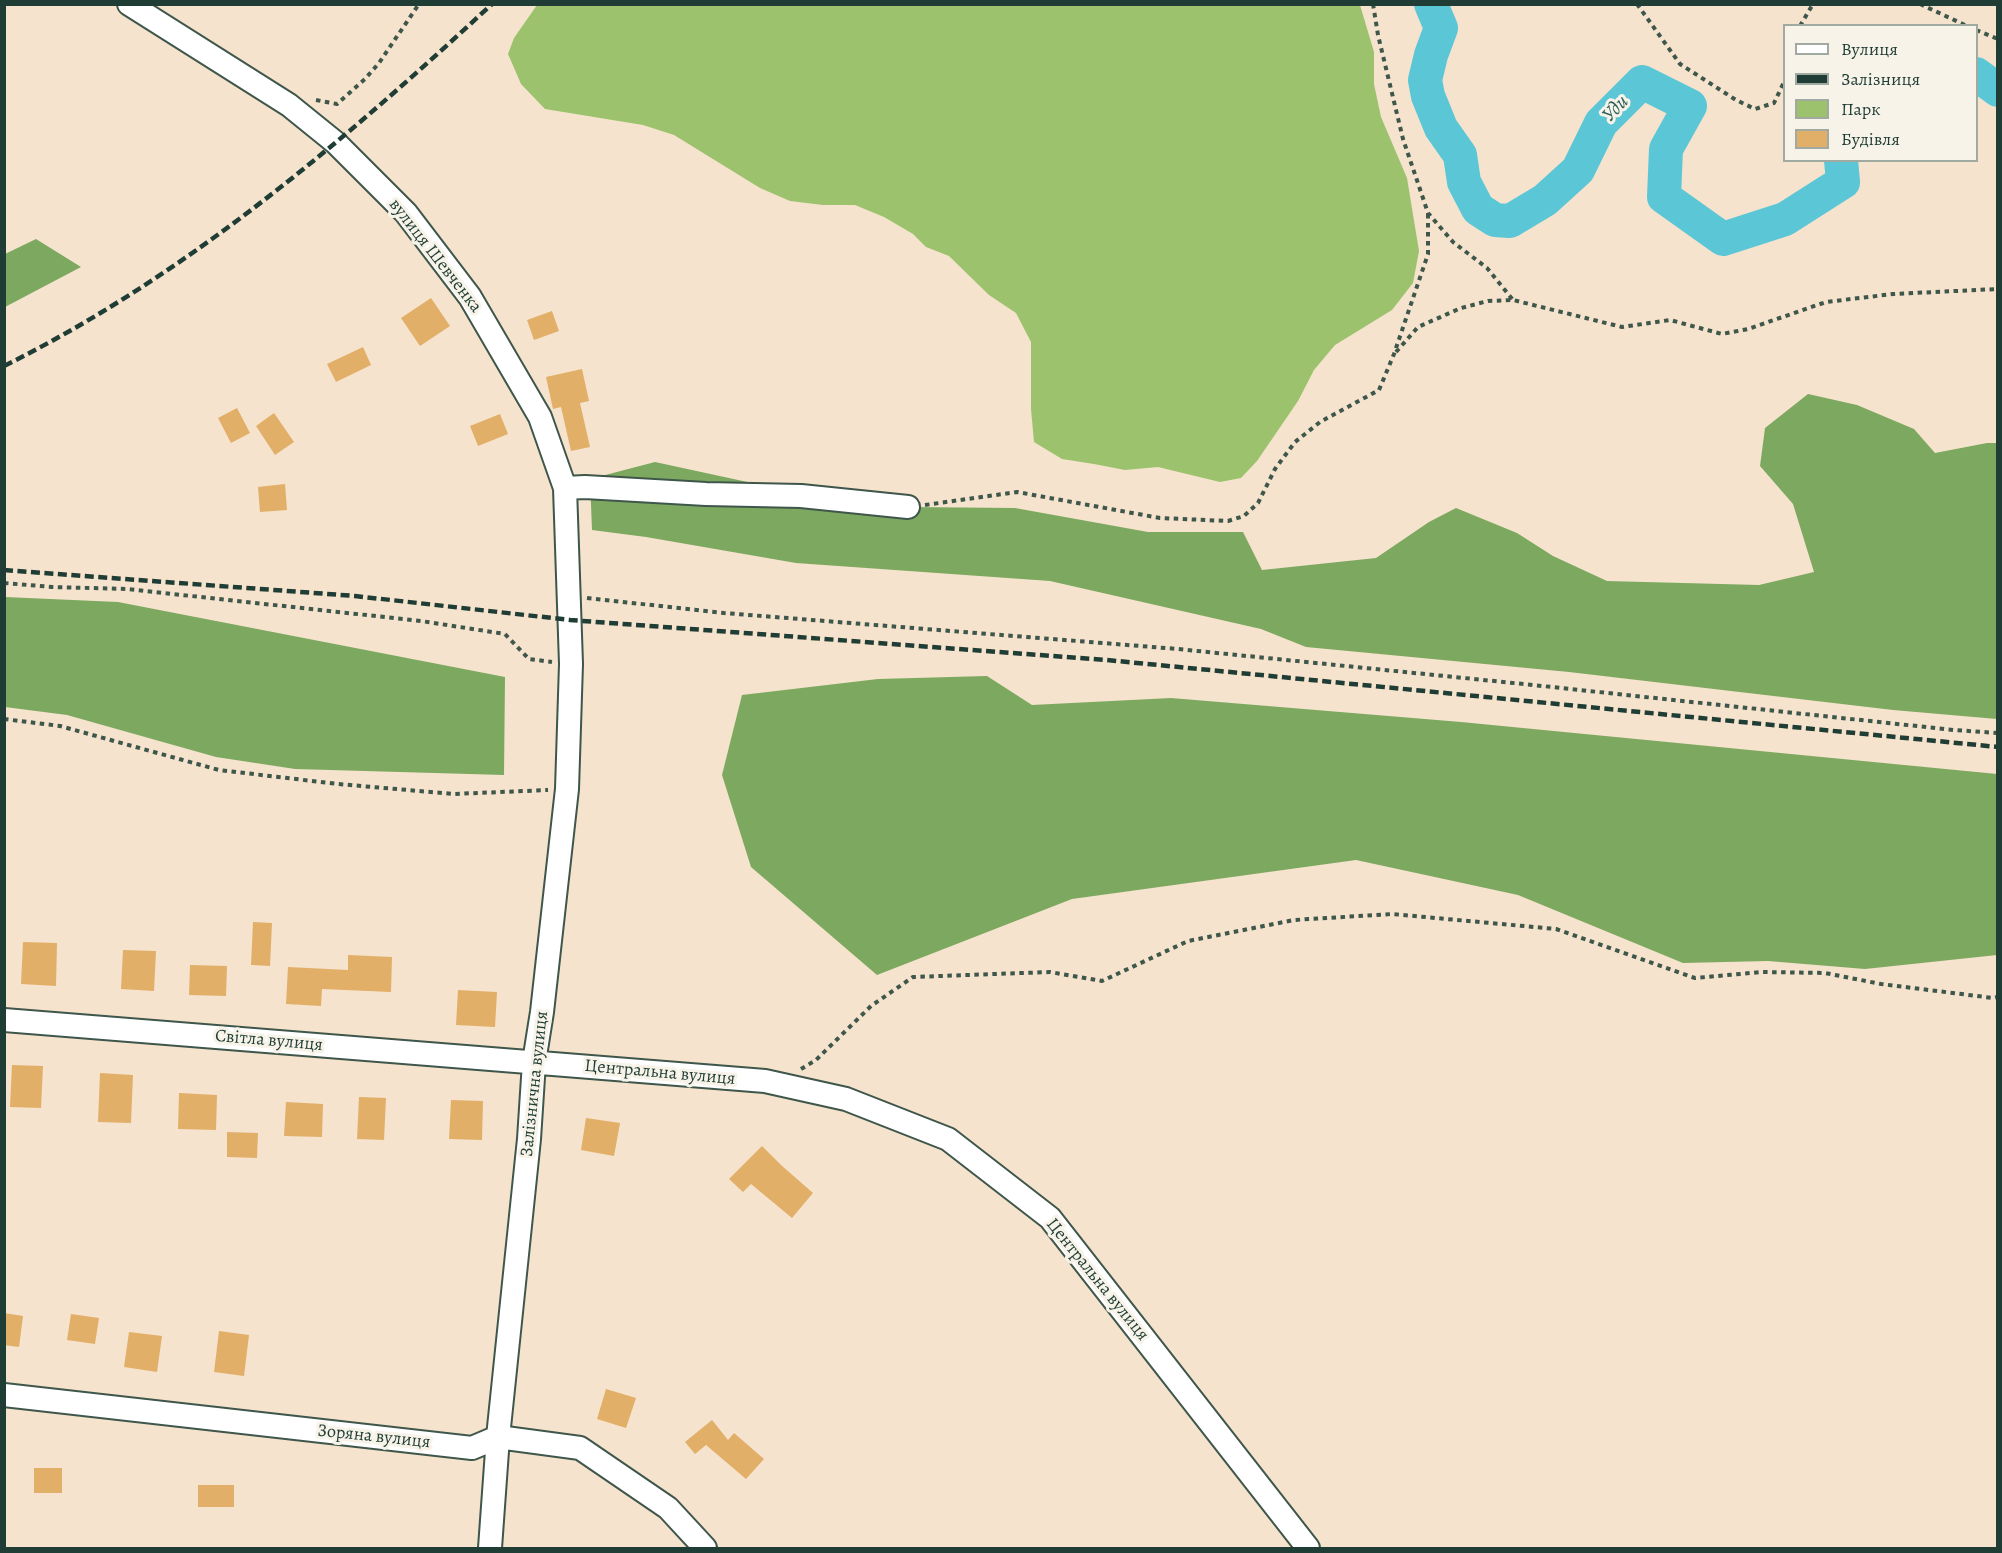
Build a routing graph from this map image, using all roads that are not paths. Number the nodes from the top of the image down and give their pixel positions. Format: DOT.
graph roads {
  1 [pos="129,4"];
  2 [pos="565,488"];
  3 [pos="908,507"];
  4 [pos="570,620"];
  5 [pos="4,1020"];
  6 [pos="534,1062"];
  7 [pos="4,1395"];
  8 [pos="498,1437"];
  9 [pos="490,1548"];
  10 [pos="705,1548"];
  11 [pos="1308,1548"];
  1 -- 2 [label="street, вулиця Шевченка"];
  2 -- 3 [label="street"];
  2 -- 4 [label="street, вулиця Шевченка"];
  4 -- 6 [label="street, Залізнична вулиця"];
  5 -- 6 [label="street, Світла вулиця"];
  6 -- 8 [label="street, Залізнична вулиця"];
  6 -- 11 [label="street, Центральна вулиця"];
  7 -- 8 [label="street, Зоряна вулиця"];
  8 -- 9 [label="street, Залізнична вулиця"];
  8 -- 10 [label="street, Зоряна вулиця"];
}
